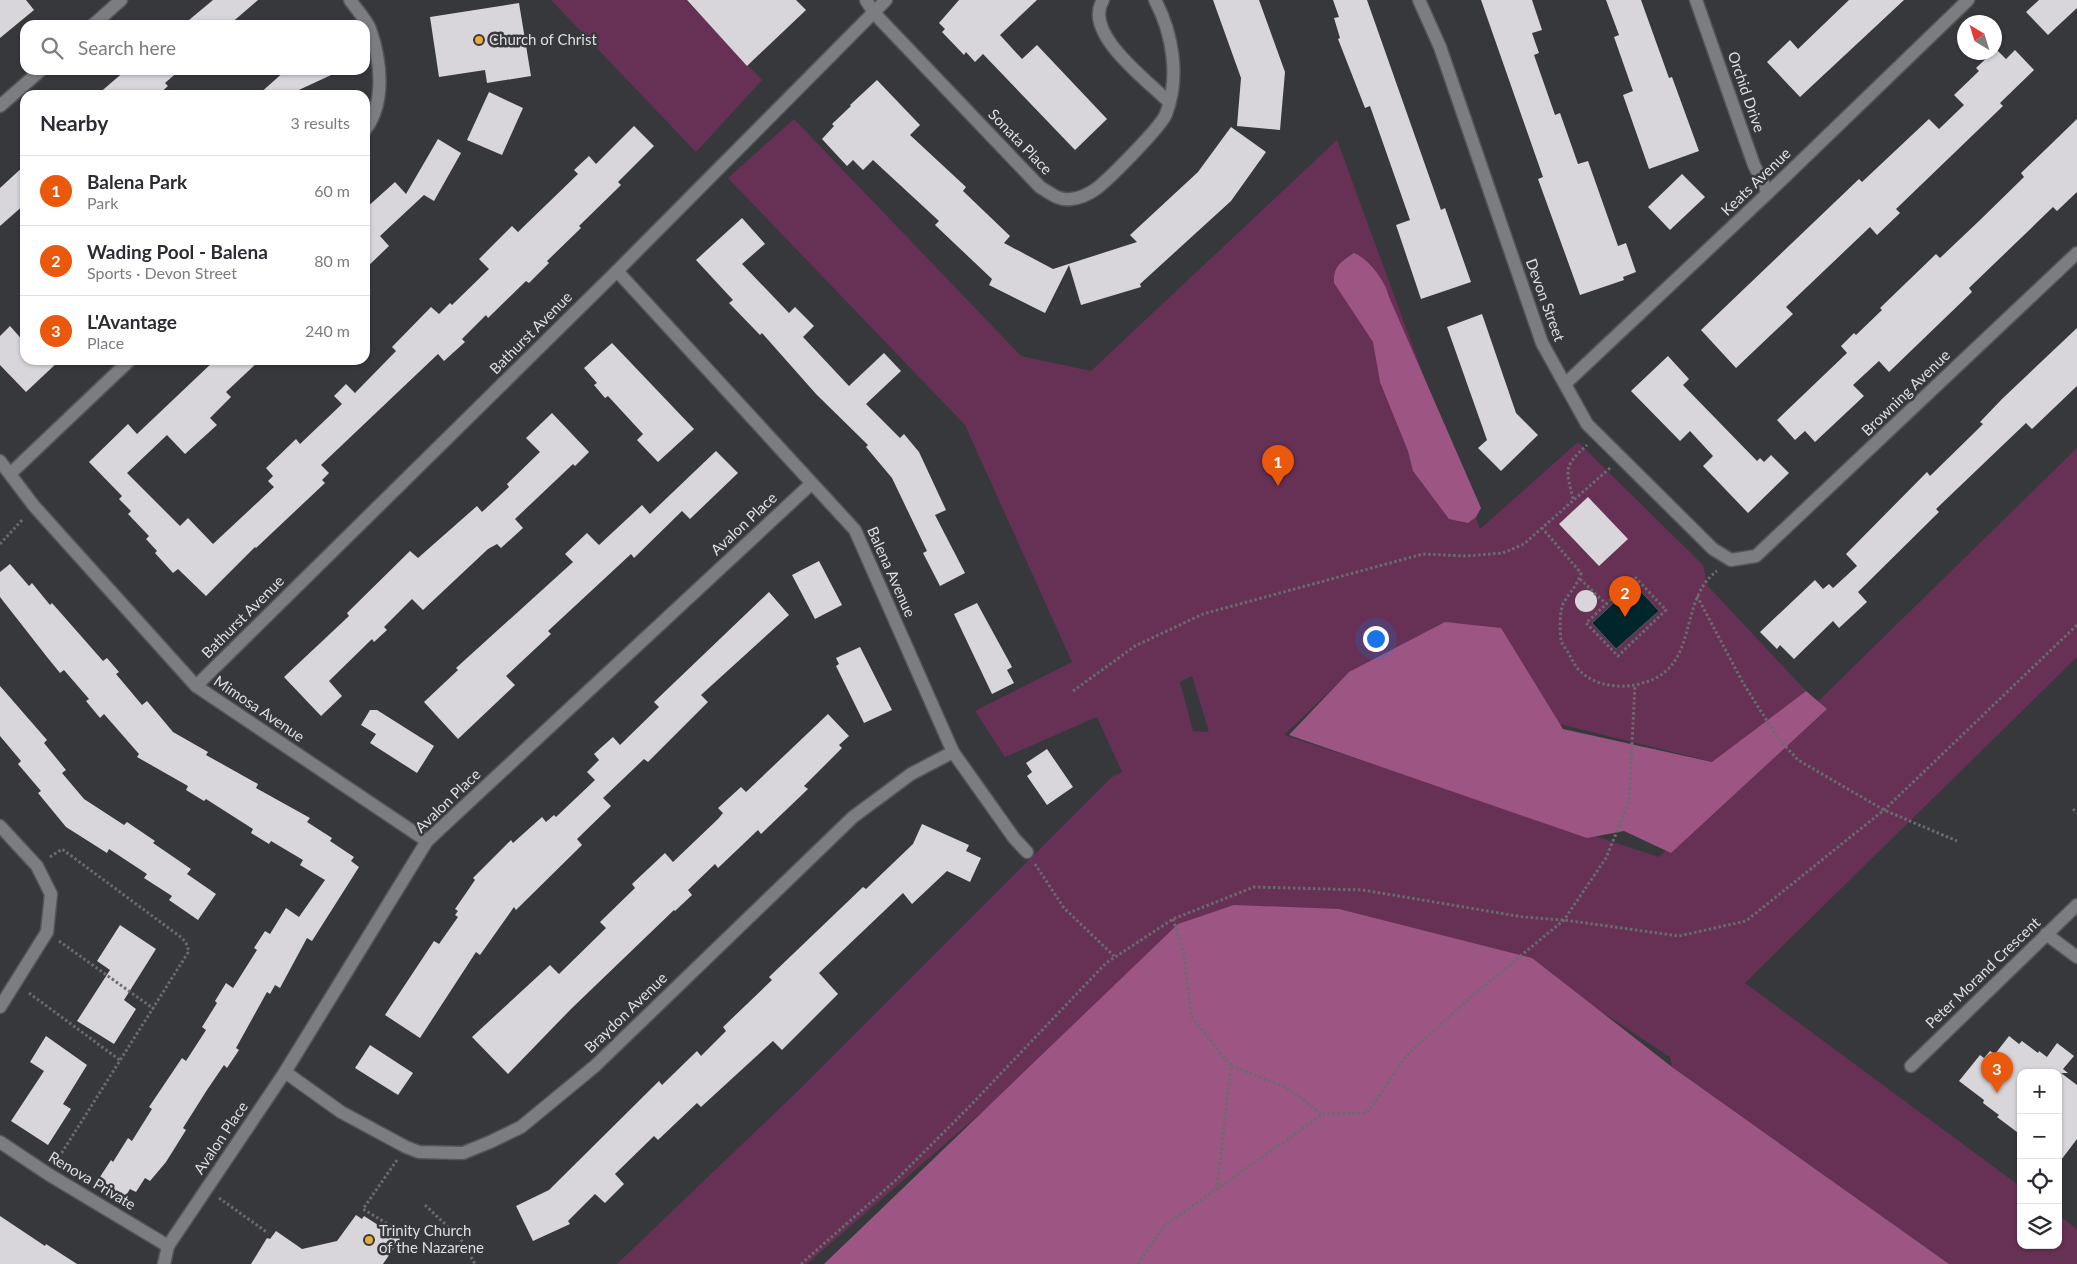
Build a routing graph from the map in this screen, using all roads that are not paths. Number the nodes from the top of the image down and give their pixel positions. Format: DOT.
graph roads {
  1 [pos="121,0"];
  2 [pos="350,0"];
  3 [pos="866,0"];
  4 [pos="886,0"];
  5 [pos="1103,0"];
  6 [pos="1155,0"];
  7 [pos="1419,0"];
  8 [pos="1696,0"];
  9 [pos="1968,0"];
  10 [pos="874,13"];
  11 [pos="99,20"];
  12 [pos="364,20"];
  13 [pos="370,32"];
  14 [pos="35,75"];
  15 [pos="1169,102"];
  16 [pos="0,106"];
  17 [pos="370,124"];
  18 [pos="1768,193"];
  19 [pos="2077,253"];
  20 [pos="617,271"];
  21 [pos="125,365"];
  22 [pos="1565,384"];
  23 [pos="0,460"];
  24 [pos="11,473"];
  25 [pos="811,484"];
  26 [pos="1731,560"];
  27 [pos="196,686"];
  28 [pos="953,752"];
  29 [pos="0,826"];
  30 [pos="427,841"];
  31 [pos="1027,852"];
  32 [pos="2077,905"];
  33 [pos="2046,934"];
  34 [pos="2077,957"];
  35 [pos="0,1007"];
  36 [pos="1911,1066"];
  37 [pos="285,1072"];
  38 [pos="0,1142"];
  39 [pos="168,1246"];
  40 [pos="164,1264"];
  1 -- 11 [label="street"];
  2 -- 12 [label="street"];
  3 -- 10 [label="street, Sonata Place"];
  4 -- 10 [label="street, Bathurst Avenue"];
  5 -- 15 [label="street"];
  6 -- 15 [label="street, Sonata Place"];
  7 -- 22 [label="street, Devon Street"];
  8 -- 18 [label="street, Orchid Drive"];
  9 -- 18 [label="street, Keats Avenue"];
  10 -- 15 [label="street, Sonata Place"];
  10 -- 20 [label="street, Bathurst Avenue"];
  13 -- 17 [label="street"];
  14 -- 16 [label="street"];
  18 -- 22 [label="street, Keats Avenue"];
  19 -- 26 [label="street, Browning Avenue"];
  20 -- 25 [label="street, Balena Avenue"];
  20 -- 27 [label="street, Bathurst Avenue"];
  21 -- 24 [label="street"];
  22 -- 26 [label="street, Devon Street"];
  23 -- 24 [label="street, Mimosa Avenue"];
  24 -- 27 [label="street, Mimosa Avenue"];
  25 -- 28 [label="street, Balena Avenue"];
  25 -- 30 [label="street, Avalon Place"];
  27 -- 30 [label="street, Mimosa Avenue"];
  28 -- 31 [label="street, Balena Avenue"];
  28 -- 37 [label="street, Braydon Avenue"];
  29 -- 35 [label="street"];
  30 -- 37 [label="street, Avalon Place"];
  32 -- 33 [label="street, Peter Morand Crescent"];
  33 -- 34 [label="street"];
  33 -- 36 [label="street, Peter Morand Crescent"];
  37 -- 39 [label="street, Avalon Place"];
  38 -- 39 [label="street, Renova Private"];
  39 -- 40 [label="street, Avalon Place"];
}
